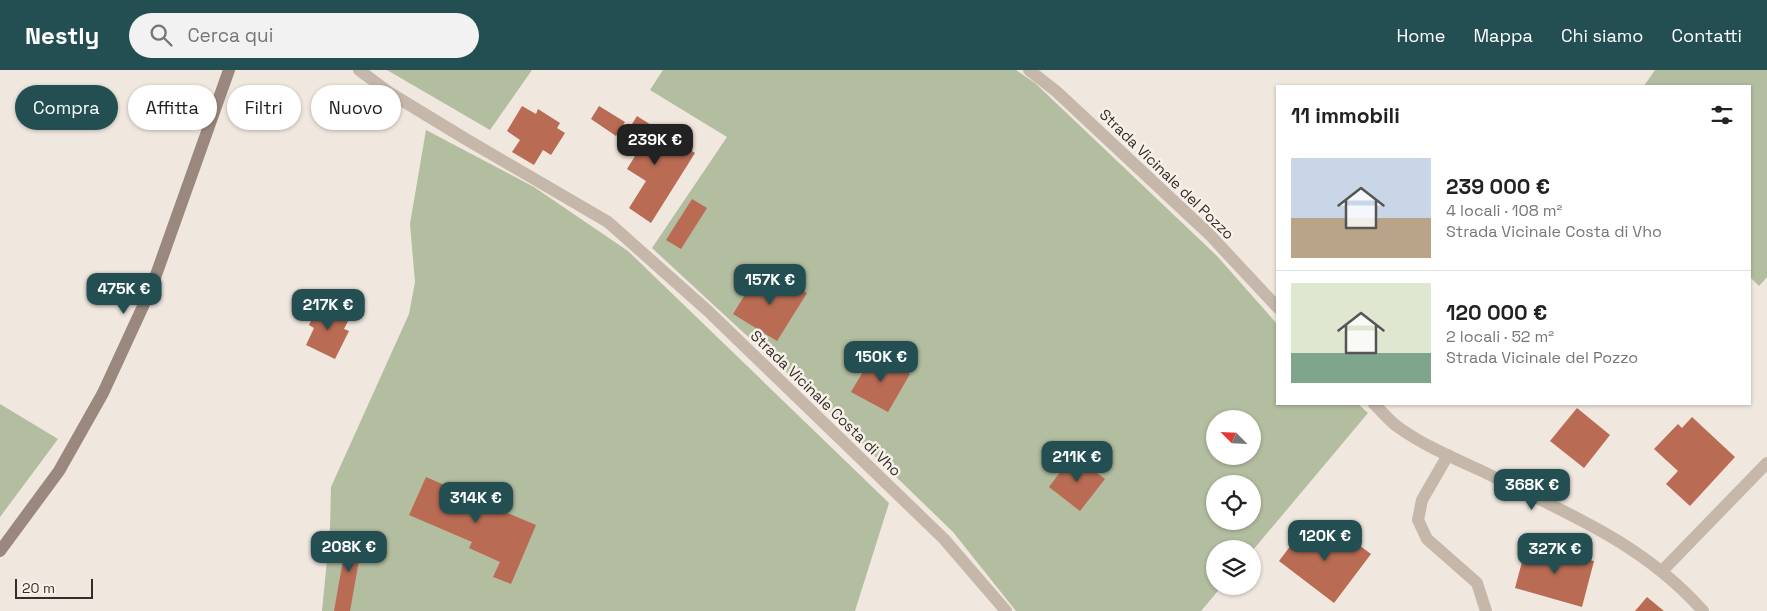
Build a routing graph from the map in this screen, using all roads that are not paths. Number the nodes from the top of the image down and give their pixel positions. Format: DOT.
graph roads {
  1 [pos="229,70"];
  2 [pos="359,70"];
  3 [pos="1029,70"];
  4 [pos="1276,306"];
  5 [pos="1375,405"];
  6 [pos="1448,455"];
  7 [pos="1767,463"];
  8 [pos="0,551"];
  9 [pos="1662,571"];
  10 [pos="1006,611"];
  11 [pos="1486,611"];
  12 [pos="1703,611"];
  1 -- 8 [label="street"];
  2 -- 10 [label="street, Strada Vicinale Costa di Vho"];
  3 -- 4 [label="street, Strada Vicinale del Pozzo"];
  5 -- 6 [label="street"];
  6 -- 9 [label="street"];
  6 -- 11 [label="street"];
  7 -- 9 [label="street"];
  9 -- 12 [label="street"];
}
